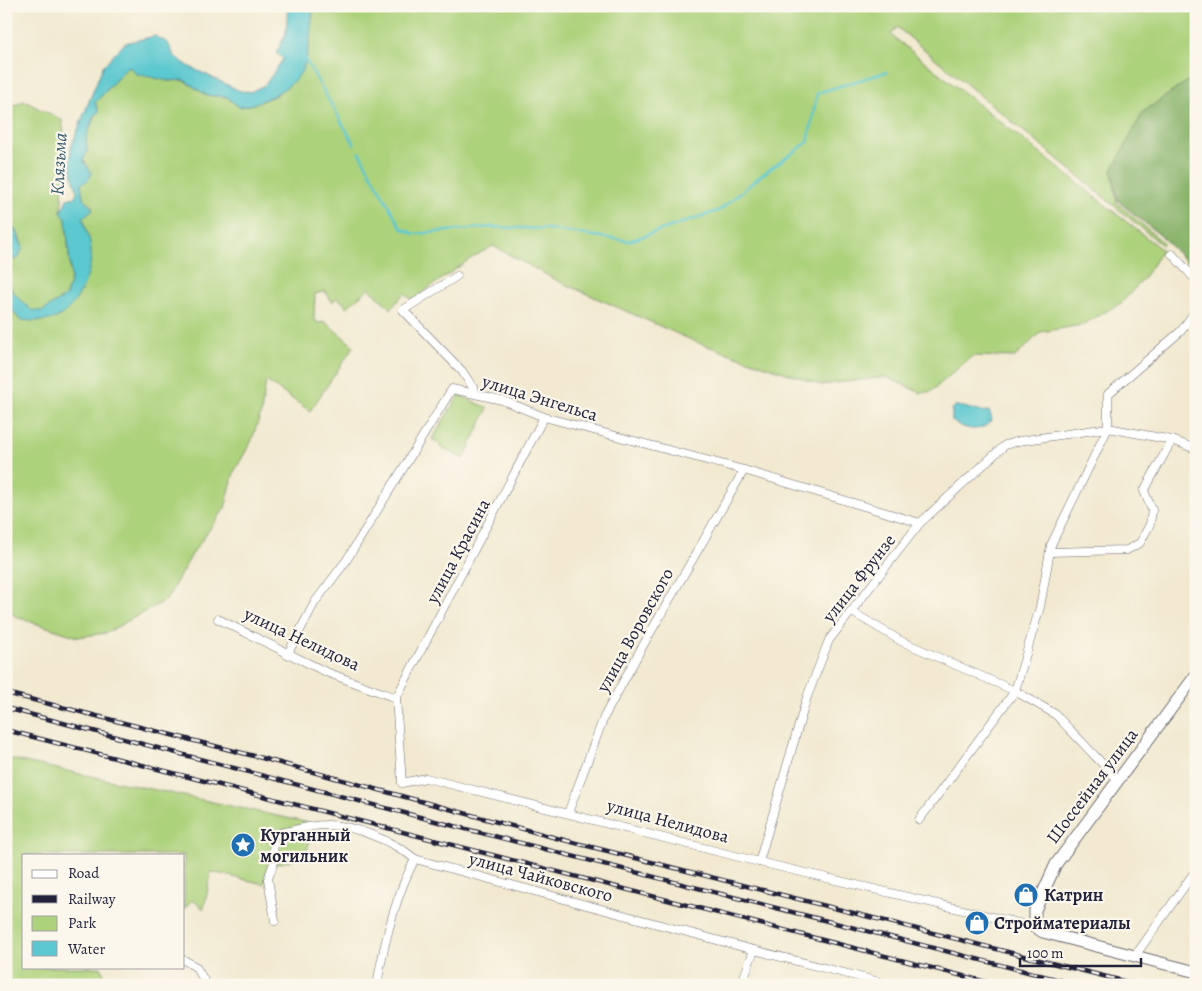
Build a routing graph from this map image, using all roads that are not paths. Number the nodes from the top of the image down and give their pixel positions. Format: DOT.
graph roads {
  1 [pos="11,6"];
  2 [pos="6,9"];
  3 [pos="1172,254"];
  4 [pos="457,276"];
  5 [pos="1196,280"];
  6 [pos="1196,310"];
  7 [pos="476,394"];
  8 [pos="544,417"];
  9 [pos="1108,428"];
  10 [pos="1172,440"];
  11 [pos="1196,449"];
  12 [pos="744,470"];
  13 [pos="920,523"];
  14 [pos="1050,552"];
  15 [pos="852,612"];
  16 [pos="218,619"];
  17 [pos="287,655"];
  18 [pos="1196,675"];
  19 [pos="1014,691"];
  20 [pos="396,698"];
  21 [pos="1118,780"];
  22 [pos="568,813"];
  23 [pos="919,820"];
  24 [pos="415,859"];
  25 [pos="759,862"];
  26 [pos="1196,870"];
  27 [pos="275,920"];
  28 [pos="1035,927"];
  29 [pos="754,950"];
  30 [pos="1134,956"];
  31 [pos="185,961"];
  32 [pos="1196,972"];
  33 [pos="207,985"];
  34 [pos="377,985"];
  35 [pos="741,985"];
  36 [pos="891,985"];
  1 -- 2 [label="street"];
  3 -- 5 [label="street"];
  4 -- 7 [label="street"];
  6 -- 9 [label="street"];
  7 -- 8 [label="street, улица Энгельса"];
  7 -- 17 [label="street, улица Энгельса"];
  8 -- 12 [label="street, улица Энгельса"];
  8 -- 20 [label="street, улица Красина"];
  9 -- 10 [label="street, улица Фрунзе"];
  9 -- 13 [label="street, улица Фрунзе"];
  9 -- 14 [label="street"];
  10 -- 11 [label="street, улица Фрунзе"];
  10 -- 14 [label="street"];
  12 -- 13 [label="street, улица Энгельса"];
  12 -- 22 [label="street, улица Воровского"];
  13 -- 15 [label="street, улица Фрунзе"];
  14 -- 19 [label="street"];
  15 -- 19 [label="street"];
  15 -- 25 [label="street, улица Фрунзе"];
  16 -- 17 [label="street, улица Нелидова"];
  17 -- 20 [label="street, улица Нелидова"];
  18 -- 21 [label="main road, Шоссейная улица"];
  19 -- 21 [label="street"];
  19 -- 23 [label="street"];
  20 -- 22 [label="street, улица Нелидова"];
  21 -- 28 [label="main road, Шоссейная улица"];
  22 -- 25 [label="street, улица Нелидова"];
  24 -- 27 [label="street, улица Чайковского"];
  24 -- 29 [label="street, улица Чайковского"];
  24 -- 34 [label="street"];
  25 -- 28 [label="street, улица Нелидова"];
  26 -- 30 [label="street"];
  28 -- 30 [label="main road, улица Нелидова"];
  29 -- 35 [label="street"];
  29 -- 36 [label="street, улица Чайковского"];
  30 -- 32 [label="main road, улица Нелидова"];
  31 -- 33 [label="street"];
}
